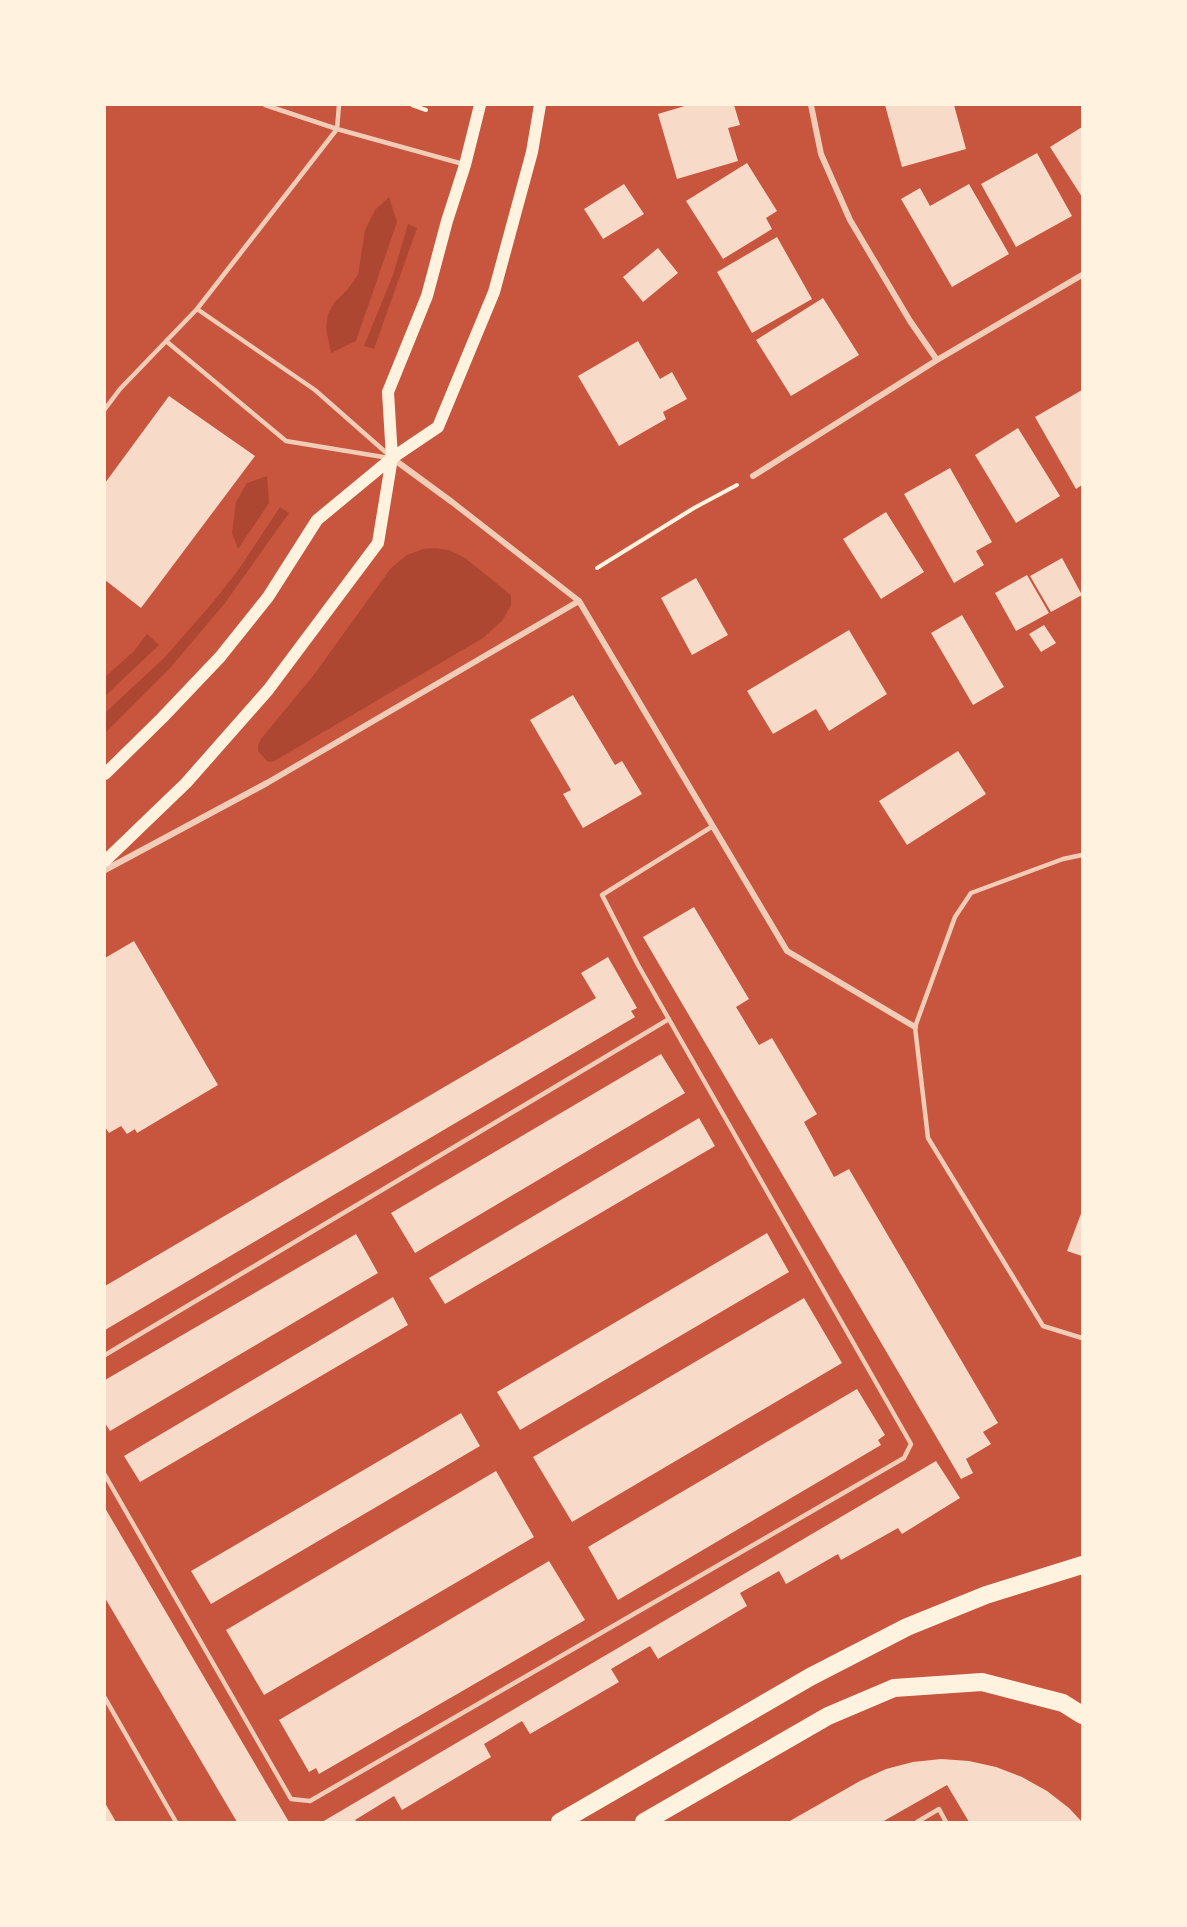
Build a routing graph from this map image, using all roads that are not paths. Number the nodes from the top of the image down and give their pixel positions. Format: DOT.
graph roads {
  1 [pos="265,105"];
  2 [pos="339,105"];
  3 [pos="480,105"];
  4 [pos="540,105"];
  5 [pos="811,105"];
  6 [pos="337,129"];
  7 [pos="465,165"];
  8 [pos="1082,275"];
  9 [pos="197,309"];
  10 [pos="165,341"];
  11 [pos="937,360"];
  12 [pos="105,409"];
  13 [pos="392,458"];
  14 [pos="753,476"];
  15 [pos="579,601"];
  16 [pos="105,774"];
  17 [pos="713,826"];
  18 [pos="1082,855"];
  19 [pos="105,861"];
  20 [pos="105,870"];
  21 [pos="669,1019"];
  22 [pos="915,1027"];
  23 [pos="1082,1338"];
  24 [pos="105,1355"];
  25 [pos="105,1474"];
  26 [pos="1082,1565"];
  27 [pos="105,1698"];
  28 [pos="1082,1715"];
  29 [pos="176,1822"];
  30 [pos="560,1822"];
  31 [pos="644,1822"];
  32 [pos="917,1822"];
  33 [pos="946,1822"];
  1 -- 6 [label="lane"];
  2 -- 6 [label="lane"];
  3 -- 7 [label="main road"];
  4 -- 13 [label="main road"];
  5 -- 11 [label="street"];
  6 -- 7 [label="lane"];
  6 -- 9 [label="lane"];
  7 -- 13 [label="main road"];
  8 -- 11 [label="street"];
  9 -- 10 [label="lane"];
  9 -- 13 [label="lane"];
  10 -- 12 [label="lane"];
  10 -- 13 [label="lane"];
  11 -- 14 [label="street"];
  13 -- 15 [label="street"];
  13 -- 16 [label="main road"];
  13 -- 19 [label="main road"];
  15 -- 17 [label="street"];
  15 -- 20 [label="street"];
  17 -- 21 [label="lane"];
  17 -- 22 [label="street"];
  18 -- 22 [label="lane"];
  21 -- 24 [label="lane"];
  21 -- 25 [label="lane"];
  22 -- 23 [label="lane"];
  26 -- 30 [label="highway"];
  27 -- 29 [label="lane"];
  28 -- 31 [label="highway"];
  32 -- 33 [label="lane"];
}
